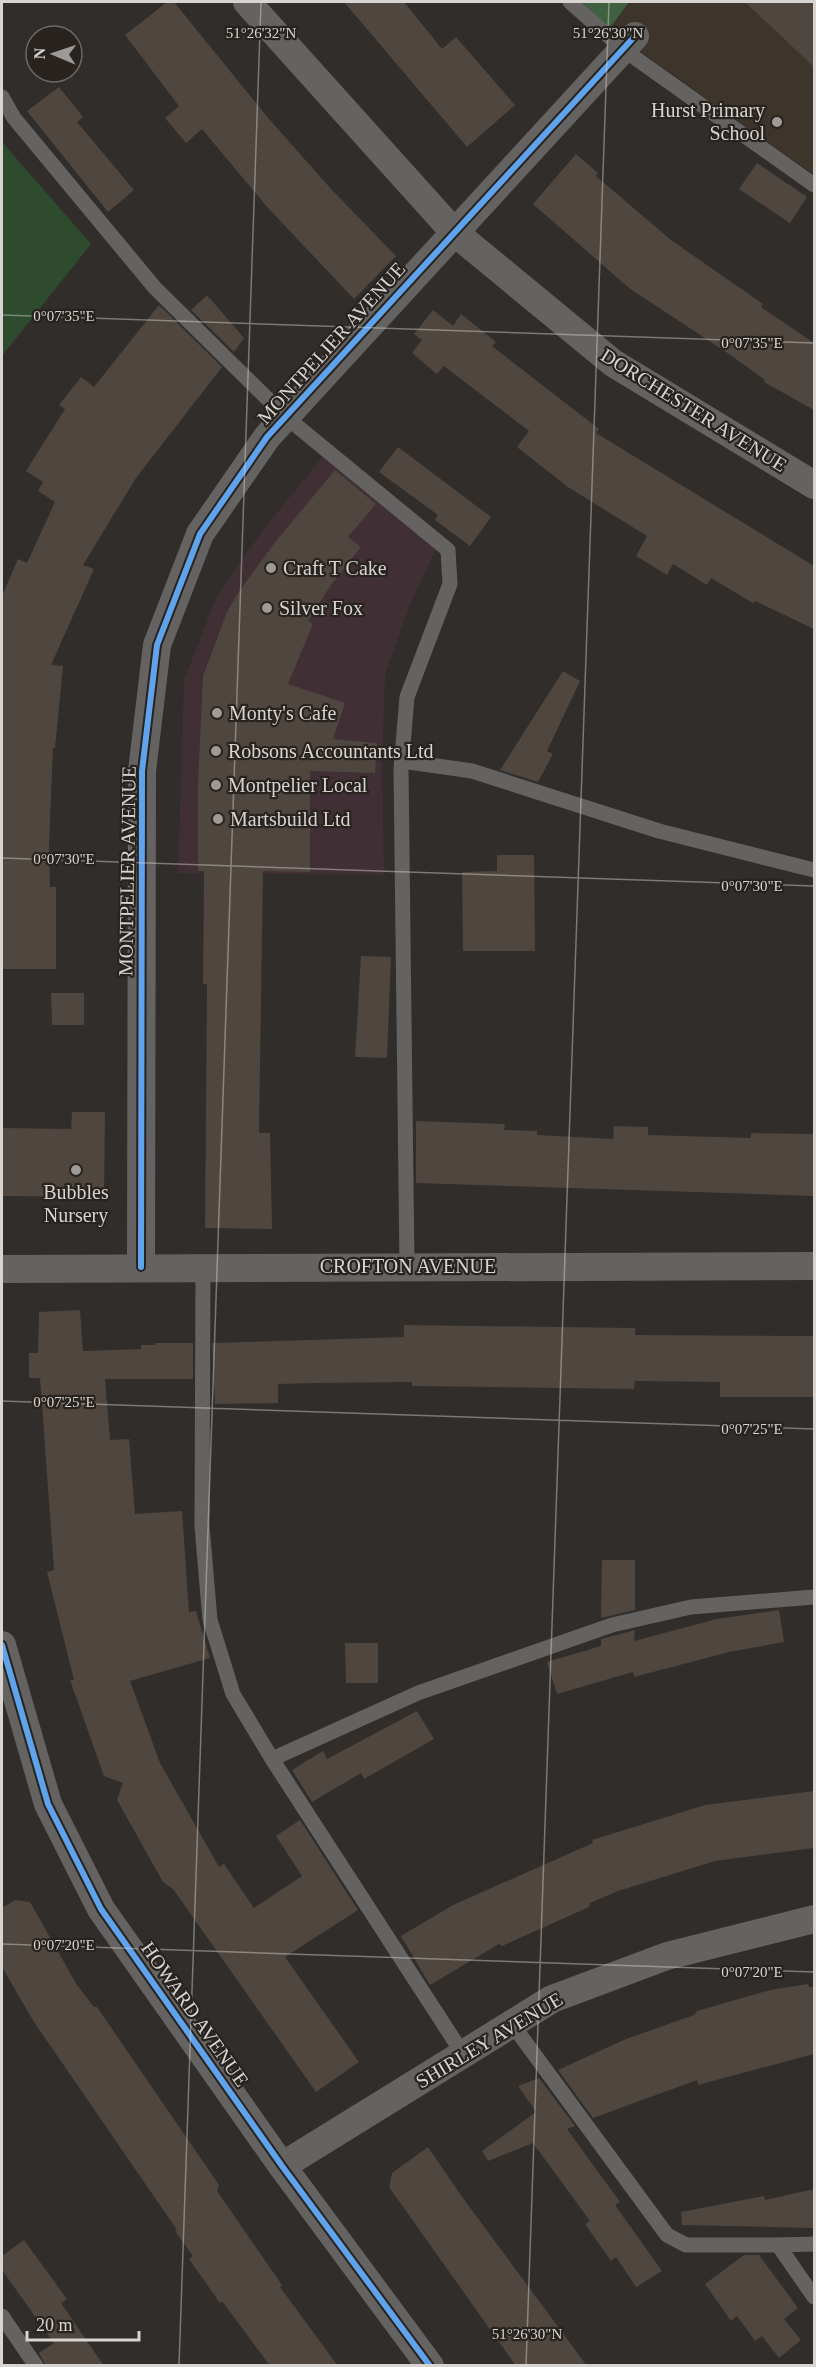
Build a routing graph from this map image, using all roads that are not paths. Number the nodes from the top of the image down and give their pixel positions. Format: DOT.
graph roads {
  1 [pos="247,2"];
  2 [pos="570,2"];
  3 [pos="629,43"];
  4 [pos="2,97"];
  5 [pos="814,185"];
  6 [pos="454,232"];
  7 [pos="285,417"];
  8 [pos="814,485"];
  9 [pos="402,761"];
  10 [pos="814,870"];
  11 [pos="407,1266"];
  12 [pos="814,1266"];
  13 [pos="141,1267"];
  14 [pos="203,1267"];
  15 [pos="2,1269"];
  16 [pos="814,1597"];
  17 [pos="2,1645"];
  18 [pos="272,1759"];
  19 [pos="814,1919"];
  20 [pos="512,2024"];
  21 [pos="463,2054"];
  22 [pos="282,2166"];
  23 [pos="814,2244"];
  24 [pos="778,2245"];
  25 [pos="814,2297"];
  26 [pos="2,2316"];
  27 [pos="36,2366"];
  28 [pos="430,2366"];
  1 -- 6 [label="street, DORCHESTER AVENUE"];
  2 -- 3 [label="lane"];
  3 -- 5 [label="lane"];
  3 -- 6 [label="street, MONTPELIER AVENUE"];
  4 -- 7 [label="lane"];
  6 -- 7 [label="street, MONTPELIER AVENUE"];
  6 -- 8 [label="street, DORCHESTER AVENUE"];
  7 -- 9 [label="lane"];
  7 -- 13 [label="street, MONTPELIER AVENUE"];
  9 -- 10 [label="lane"];
  9 -- 11 [label="lane"];
  11 -- 12 [label="street, CROFTON AVENUE"];
  11 -- 14 [label="street, CROFTON AVENUE"];
  13 -- 14 [label="street, CROFTON AVENUE"];
  13 -- 15 [label="street, CROFTON AVENUE"];
  14 -- 18 [label="lane"];
  16 -- 18 [label="lane"];
  17 -- 22 [label="street, HOWARD AVENUE"];
  18 -- 21 [label="lane"];
  19 -- 20 [label="street, SHIRLEY AVENUE"];
  20 -- 21 [label="street, SHIRLEY AVENUE"];
  20 -- 24 [label="lane"];
  21 -- 22 [label="street, SHIRLEY AVENUE"];
  22 -- 28 [label="street, HOWARD AVENUE"];
  23 -- 24 [label="lane"];
  24 -- 25 [label="lane"];
  26 -- 27 [label="lane"];
}
